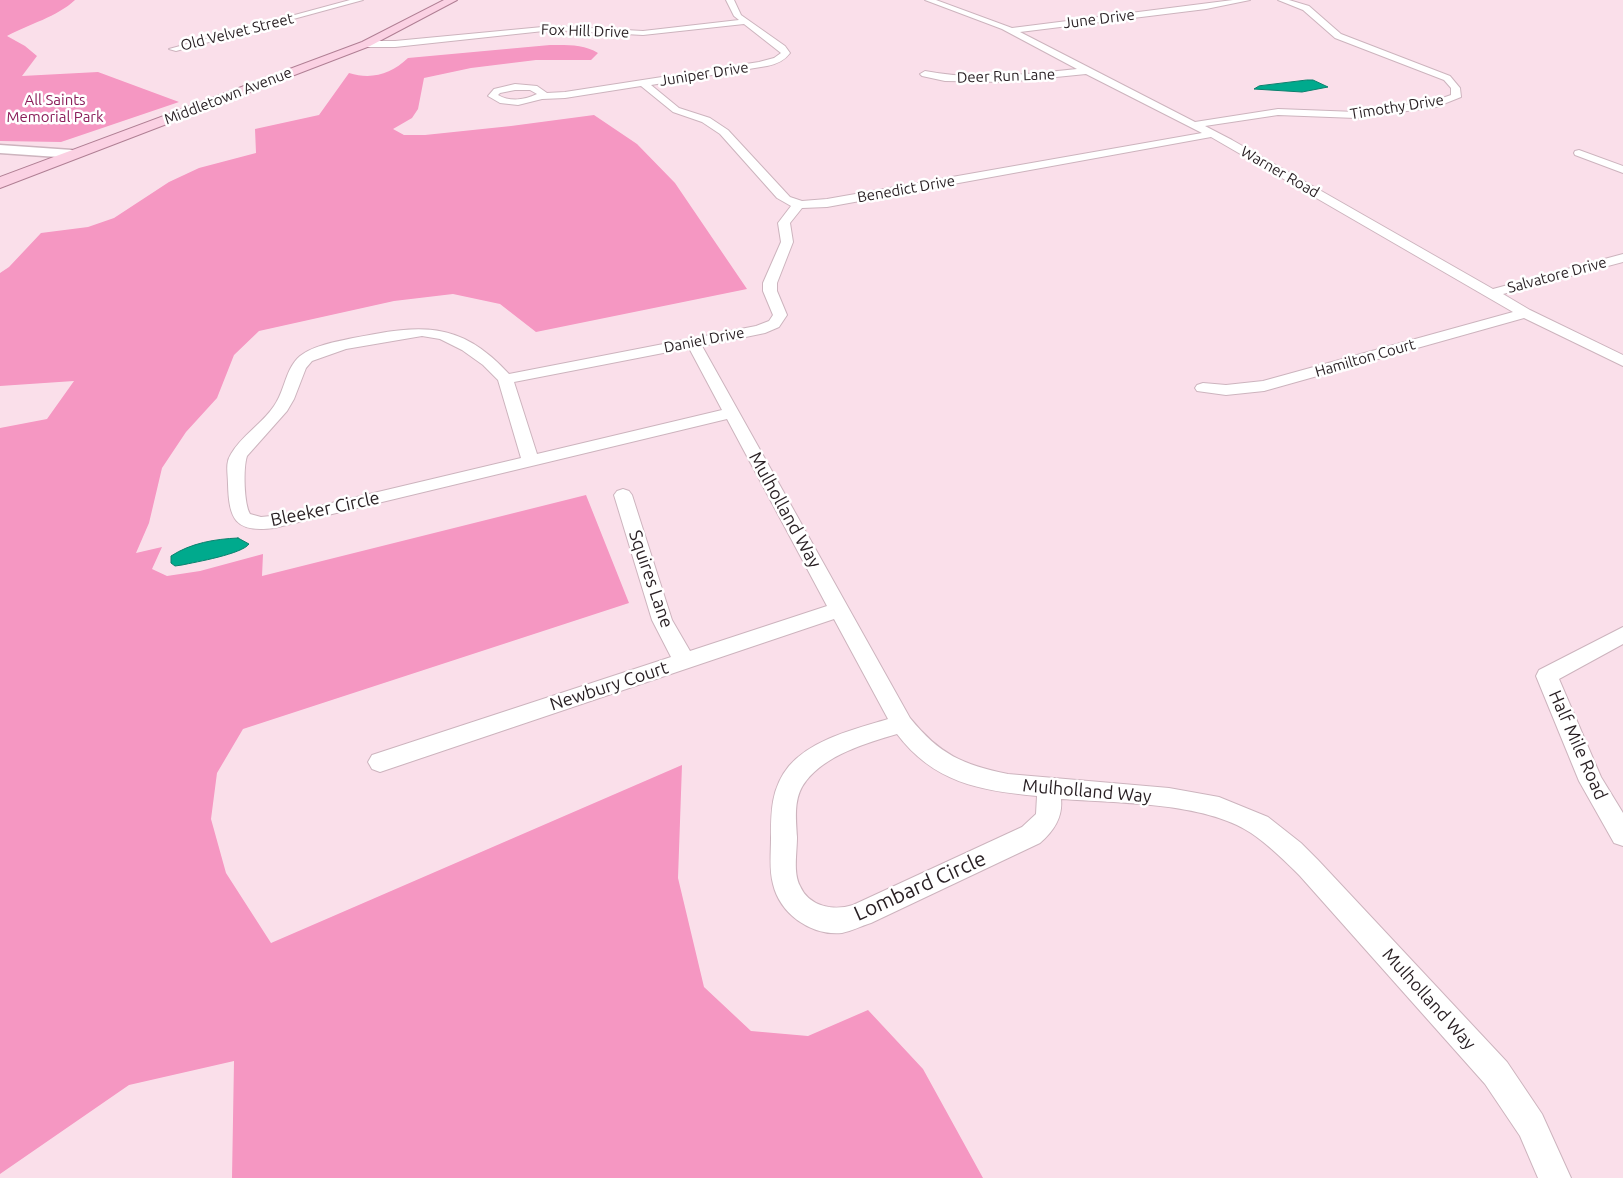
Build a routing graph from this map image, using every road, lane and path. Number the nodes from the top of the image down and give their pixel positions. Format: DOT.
graph roads {
  1 [pos="359,0"];
  2 [pos="452,0"];
  3 [pos="730,0"];
  4 [pos="929,0"];
  5 [pos="1246,0"];
  6 [pos="1282,0"];
  7 [pos="745,22"];
  8 [pos="1012,30"];
  9 [pos="366,44"];
  10 [pos="173,48"];
  11 [pos="1087,71"];
  12 [pos="925,74"];
  13 [pos="643,83"];
  14 [pos="541,96"];
  15 [pos="1193,125"];
  16 [pos="1212,134"];
  17 [pos="0,149"];
  18 [pos="1579,153"];
  19 [pos="72,154"];
  20 [pos="1623,170"];
  21 [pos="0,183"];
  22 [pos="798,205"];
  23 [pos="1623,258"];
  24 [pos="1492,293"];
  25 [pos="1526,313"];
  26 [pos="694,342"];
  27 [pos="1623,361"];
  28 [pos="505,379"];
  29 [pos="1203,388"];
  30 [pos="732,413"];
  31 [pos="531,460"];
  32 [pos="623,496"];
  33 [pos="839,610"];
  34 [pos="1623,635"];
  35 [pos="684,661"];
  36 [pos="902,724"];
  37 [pos="380,762"];
  38 [pos="1048,787"];
  39 [pos="1623,835"];
  40 [pos="1555,1178"];
  1 -- 10 [label="street, Old Velvet Street"];
  2 -- 9 [label="main road, Middletown Avenue"];
  3 -- 7 [label="street, Juniper Drive"];
  4 -- 8 [label="street, Warner Road"];
  5 -- 8 [label="street, June Drive"];
  6 -- 15 [label="street, Timothy Drive"];
  7 -- 9 [label="street, Fox Hill Drive"];
  7 -- 13 [label="street, Juniper Drive"];
  8 -- 11 [label="street, Warner Road"];
  9 -- 19 [label="main road, Middletown Avenue"];
  11 -- 12 [label="street, Deer Run Lane"];
  11 -- 15 [label="street, Warner Road"];
  13 -- 14 [label="street, Juniper Drive"];
  13 -- 22 [label="street"];
  15 -- 16 [label="street, Warner Road"];
  16 -- 22 [label="street, Benedict Drive"];
  16 -- 24 [label="street, Warner Road"];
  17 -- 19 [label="street"];
  18 -- 20 [label="street"];
  19 -- 21 [label="main road, Middletown Avenue"];
  22 -- 26 [label="street, Daniel Drive"];
  23 -- 24 [label="street, Salvatore Drive"];
  24 -- 25 [label="street, Warner Road"];
  25 -- 27 [label="street, Warner Road"];
  25 -- 29 [label="street, Hamilton Court"];
  26 -- 28 [label="street, Daniel Drive"];
  26 -- 30 [label="street, Mulholland Way"];
  28 -- 31 [label="street, Bleeker Circle"];
  28 -- 31 [label="street, Bleeker Circle"];
  30 -- 31 [label="street, Bleeker Circle"];
  30 -- 33 [label="street, Mulholland Way"];
  32 -- 35 [label="street, Squires Lane"];
  33 -- 35 [label="street, Newbury Court"];
  33 -- 36 [label="street, Mulholland Way"];
  34 -- 39 [label="street, Half Mile Road"];
  35 -- 37 [label="street, Newbury Court"];
  36 -- 38 [label="street, Mulholland Way"];
  36 -- 38 [label="street, Lombard Circle"];
  38 -- 40 [label="street, Mulholland Way"];
}
